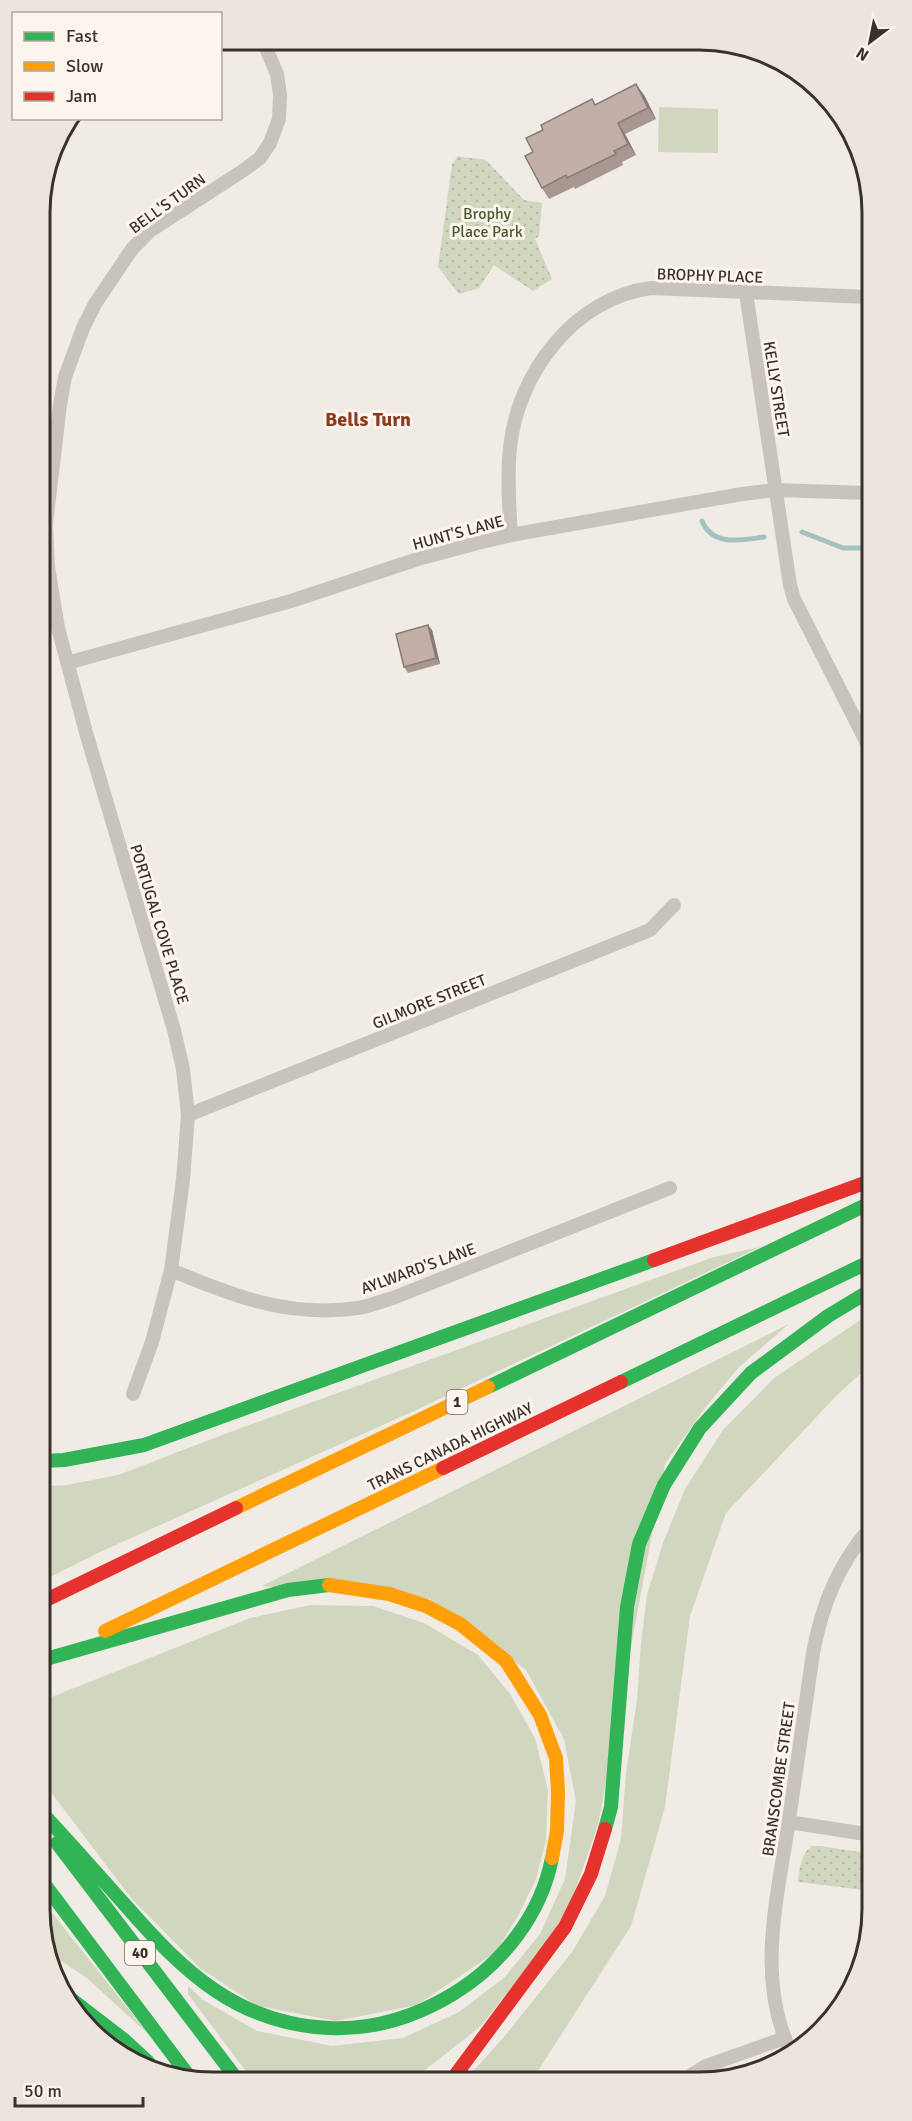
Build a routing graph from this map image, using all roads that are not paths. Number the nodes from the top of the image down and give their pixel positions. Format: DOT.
graph roads {
  1 [pos="267,50"];
  2 [pos="746,293"];
  3 [pos="862,297"];
  4 [pos="50,455"];
  5 [pos="776,490"];
  6 [pos="862,493"];
  7 [pos="511,536"];
  8 [pos="50,583"];
  9 [pos="67,663"];
  10 [pos="862,733"];
  11 [pos="674,905"];
  12 [pos="188,1115"];
  13 [pos="862,1184"];
  14 [pos="670,1188"];
  15 [pos="862,1207"];
  16 [pos="862,1265"];
  17 [pos="171,1270"];
  18 [pos="862,1295"];
  19 [pos="134,1394"];
  20 [pos="50,1461"];
  21 [pos="862,1538"];
  22 [pos="50,1598"];
  23 [pos="50,1658"];
  24 [pos="50,1659"];
  25 [pos="50,1822"];
  26 [pos="789,1822"];
  27 [pos="862,1833"];
  28 [pos="50,1834"];
  29 [pos="50,1892"];
  30 [pos="84,2009"];
  31 [pos="787,2043"];
  32 [pos="476,2049"];
  33 [pos="141,2055"];
  34 [pos="183,2069"];
  35 [pos="231,2072"];
  36 [pos="447,2072"];
  37 [pos="459,2072"];
  38 [pos="696,2072"];
  1 -- 4 [label="street, BELL'S TURN"];
  2 -- 3 [label="street, BROPHY PLACE"];
  2 -- 5 [label="street, KELLY STREET"];
  2 -- 7 [label="street, BROPHY PLACE"];
  5 -- 6 [label="street, HUNT'S LANE"];
  5 -- 7 [label="street, HUNT'S LANE"];
  5 -- 10 [label="street, KELLY STREET"];
  7 -- 9 [label="street, HUNT'S LANE"];
  8 -- 9 [label="street, PORTUGAL COVE PLACE"];
  9 -- 12 [label="street, PORTUGAL COVE PLACE"];
  11 -- 12 [label="street, GILMORE STREET"];
  12 -- 17 [label="street, PORTUGAL COVE PLACE"];
  13 -- 20 [label="main road"];
  14 -- 17 [label="street, AYLWARD'S LANE"];
  15 -- 22 [label="main road, 1"];
  16 -- 23 [label="main road, TRANS CANADA HIGHWAY"];
  17 -- 19 [label="street, PORTUGAL COVE PLACE"];
  18 -- 32 [label="main road"];
  21 -- 26 [label="street, BRANSCOMBE STREET"];
  24 -- 25 [label="main road"];
  26 -- 27 [label="street"];
  26 -- 31 [label="street, BRANSCOMBE STREET"];
  28 -- 35 [label="main road, 40"];
  29 -- 34 [label="main road, 40"];
  30 -- 33 [label="main road"];
  31 -- 38 [label="street"];
  32 -- 36 [label="main road"];
  32 -- 37 [label="main road"];
}
